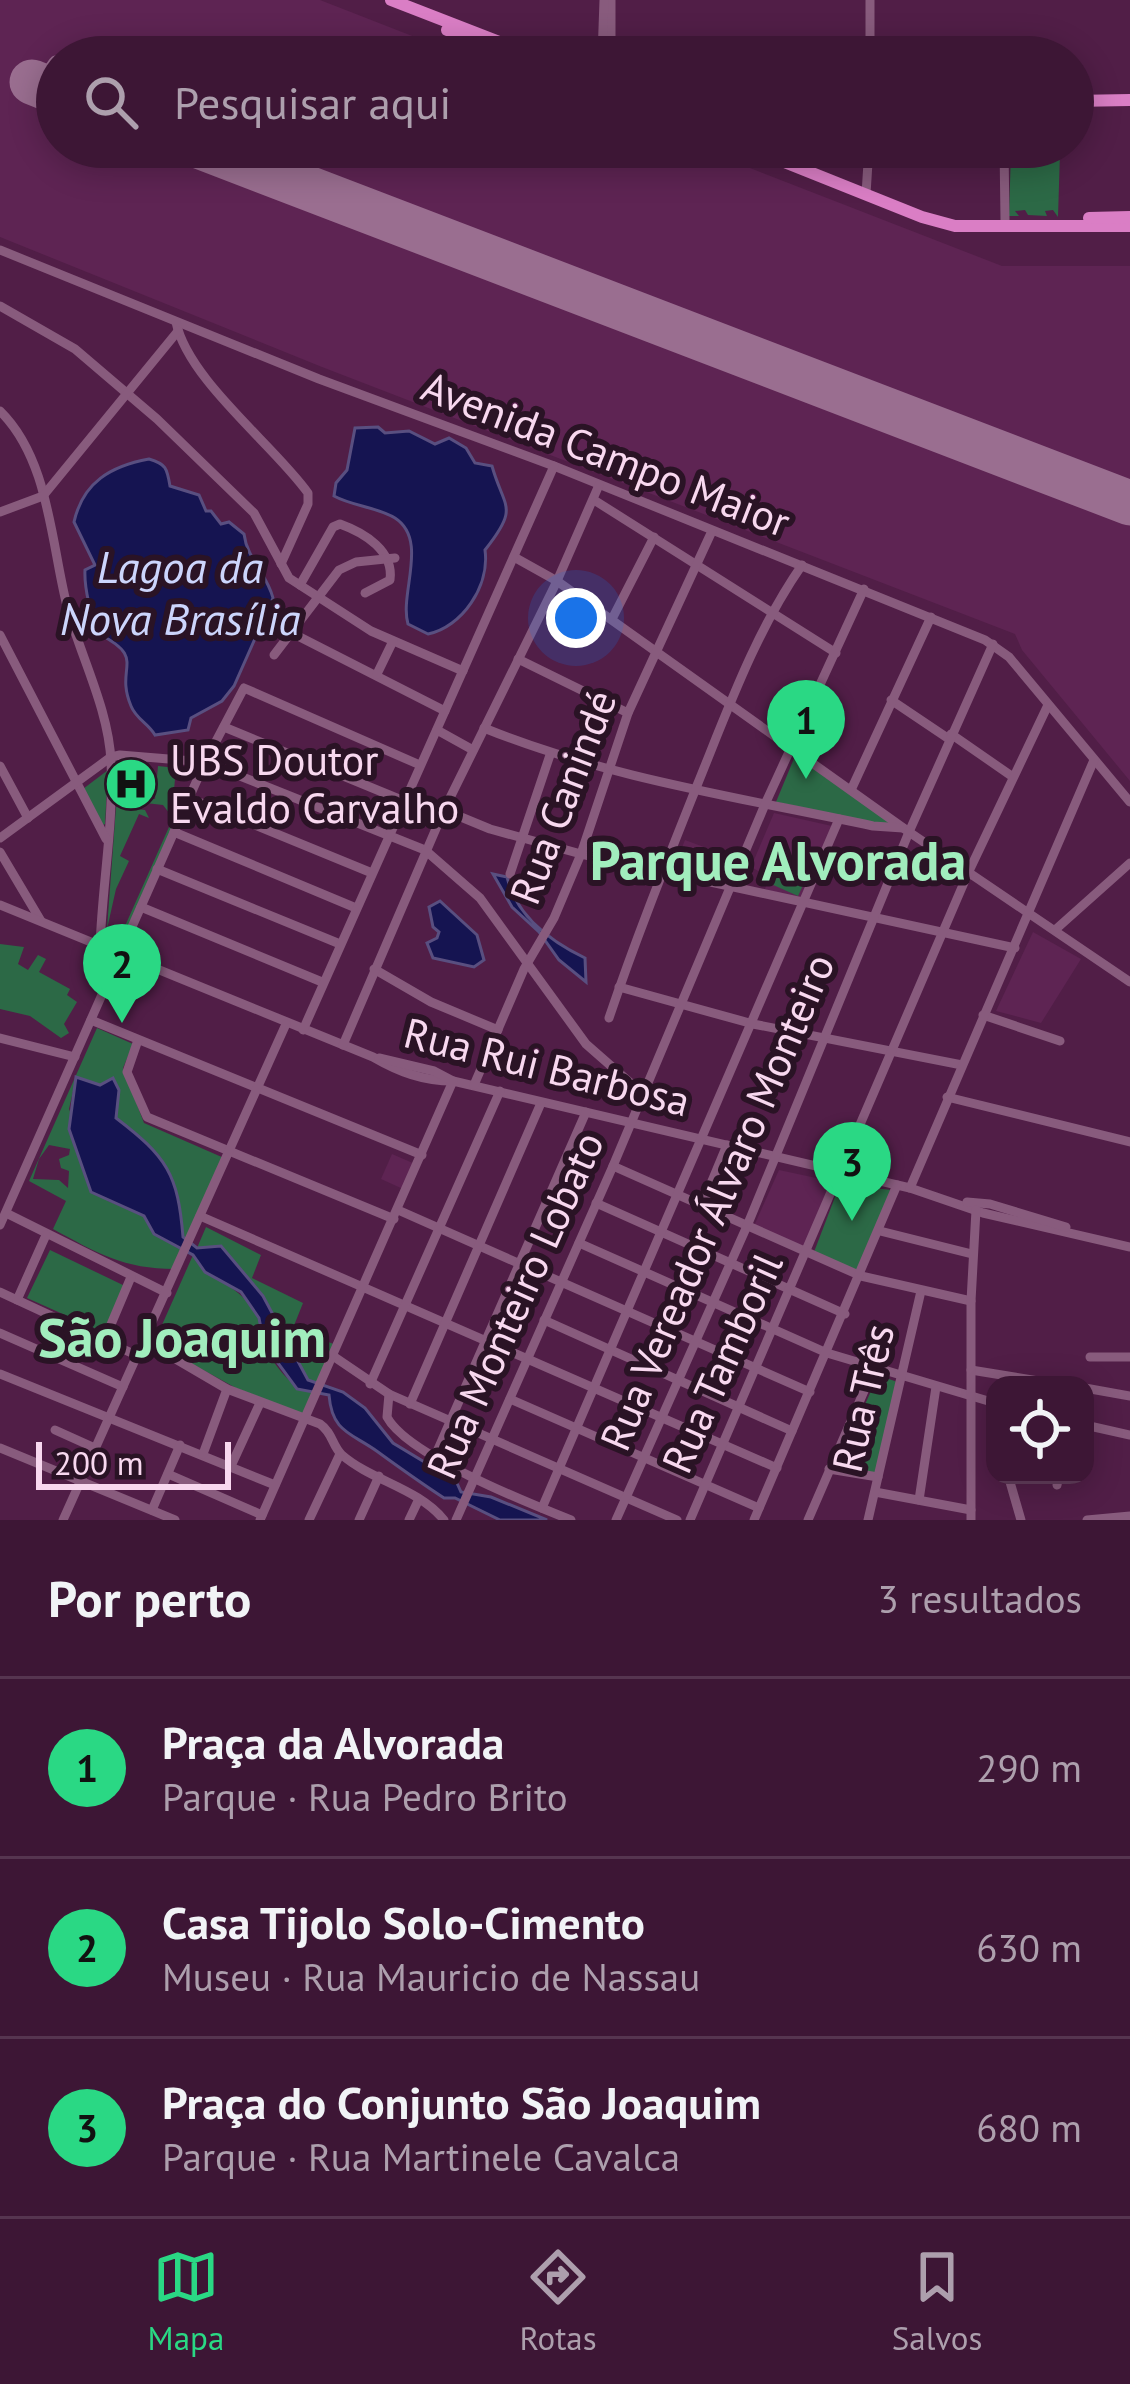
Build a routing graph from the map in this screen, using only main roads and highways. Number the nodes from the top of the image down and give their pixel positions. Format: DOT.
graph roads {
  1 [pos="374,0"];
  2 [pos="391,0"];
  3 [pos="464,36"];
  4 [pos="484,36"];
  5 [pos="1094,100"];
  6 [pos="1130,100"];
  7 [pos="806,168"];
  8 [pos="816,168"];
  9 [pos="867,190"];
  10 [pos="1130,222"];
  1 -- 3 [label="main road"];
  2 -- 4 [label="main road"];
  5 -- 6 [label="main road"];
  7 -- 9 [label="main road"];
  8 -- 9 [label="main road"];
  9 -- 10 [label="main road"];
  9 -- 10 [label="main road"];
}
